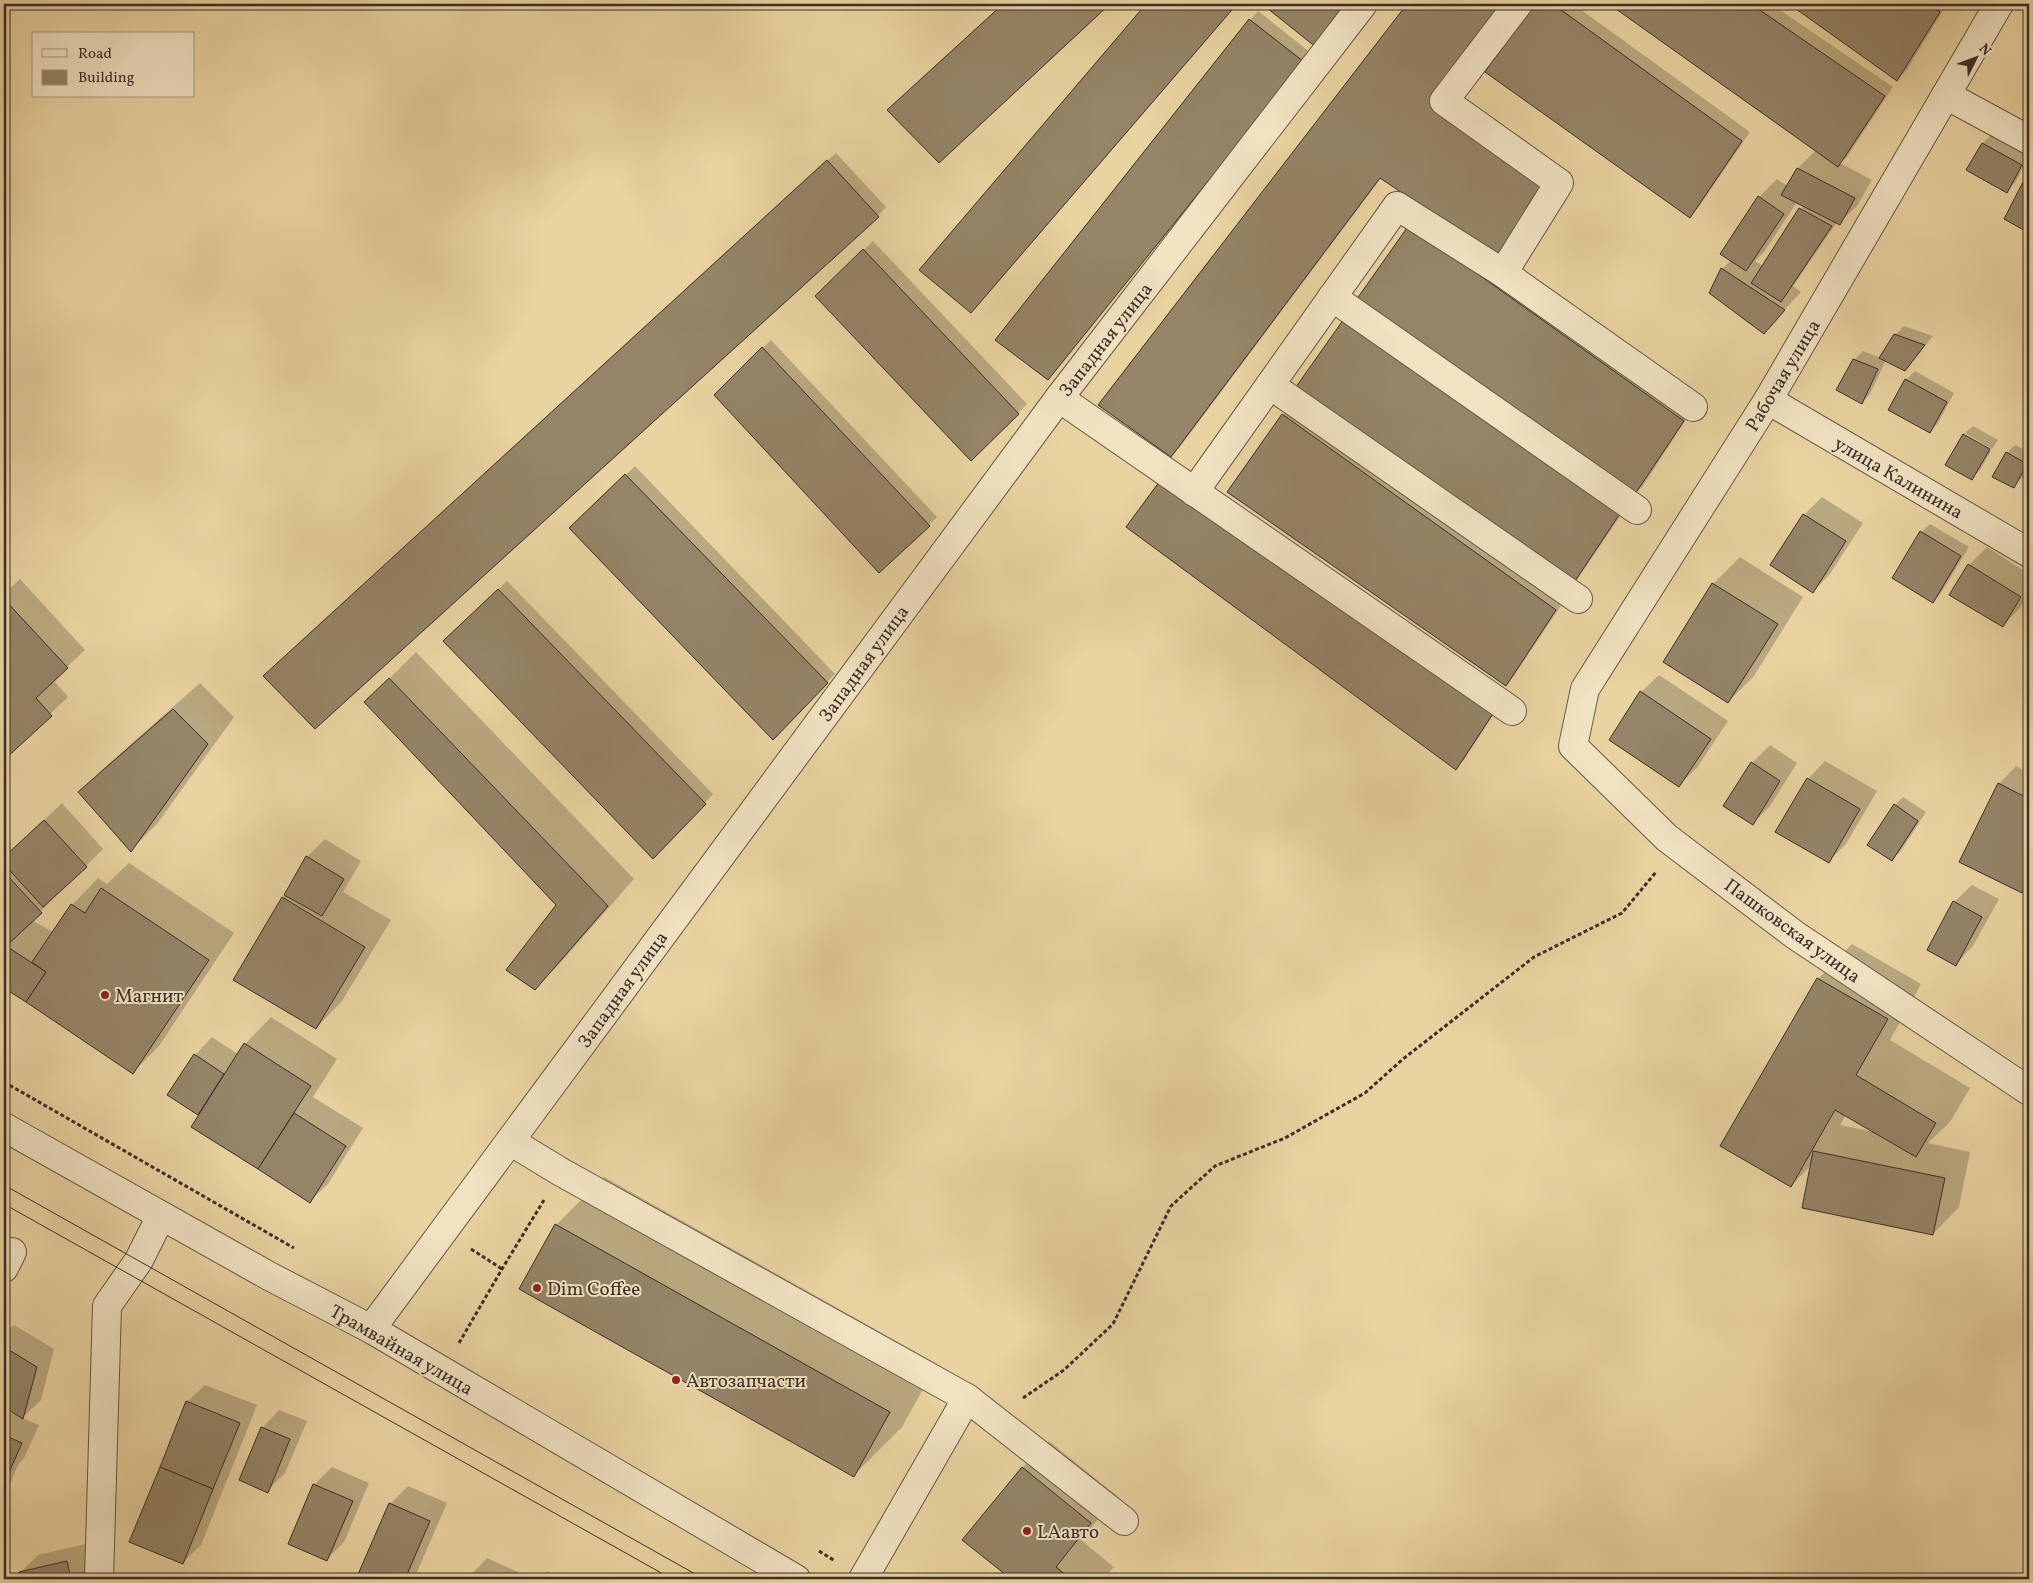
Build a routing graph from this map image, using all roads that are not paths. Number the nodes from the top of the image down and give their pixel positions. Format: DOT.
graph roads {
  1 [pos="1363,4"];
  2 [pos="1518,4"];
  3 [pos="1999,4"];
  4 [pos="1946,94"];
  5 [pos="2029,140"];
  6 [pos="1503,274"];
  7 [pos="1332,297"];
  8 [pos="1270,385"];
  9 [pos="1059,398"];
  10 [pos="1768,400"];
  11 [pos="1693,406"];
  12 [pos="1194,492"];
  13 [pos="1637,510"];
  14 [pos="2029,553"];
  15 [pos="1578,599"];
  16 [pos="1512,711"];
  17 [pos="1573,746"];
  18 [pos="2029,1091"];
  19 [pos="4,1127"];
  20 [pos="510,1141"];
  21 [pos="162,1216"];
  22 [pos="371,1329"];
  23 [pos="967,1398"];
  24 [pos="1124,1521"];
  25 [pos="98,1579"];
  26 [pos="796,1579"];
  27 [pos="863,1579"];
  1 -- 9 [label="street, Западная улица"];
  2 -- 6 [label="street"];
  3 -- 4 [label="street, Рабочая улица"];
  4 -- 5 [label="street"];
  4 -- 10 [label="street, Рабочая улица"];
  6 -- 7 [label="street"];
  6 -- 11 [label="street"];
  7 -- 8 [label="street"];
  7 -- 13 [label="street"];
  8 -- 12 [label="street"];
  8 -- 15 [label="street"];
  9 -- 12 [label="street"];
  9 -- 20 [label="street, Западная улица"];
  10 -- 14 [label="street, улица Калинина"];
  10 -- 17 [label="street, Рабочая улица"];
  12 -- 16 [label="street"];
  17 -- 18 [label="street, Пашковская улица"];
  19 -- 21 [label="street, Трамвайная улица"];
  20 -- 22 [label="street, Западная улица"];
  20 -- 23 [label="street"];
  21 -- 22 [label="street, Трамвайная улица"];
  21 -- 25 [label="street"];
  22 -- 26 [label="street, Трамвайная улица"];
  23 -- 24 [label="street"];
  23 -- 27 [label="street"];
}
